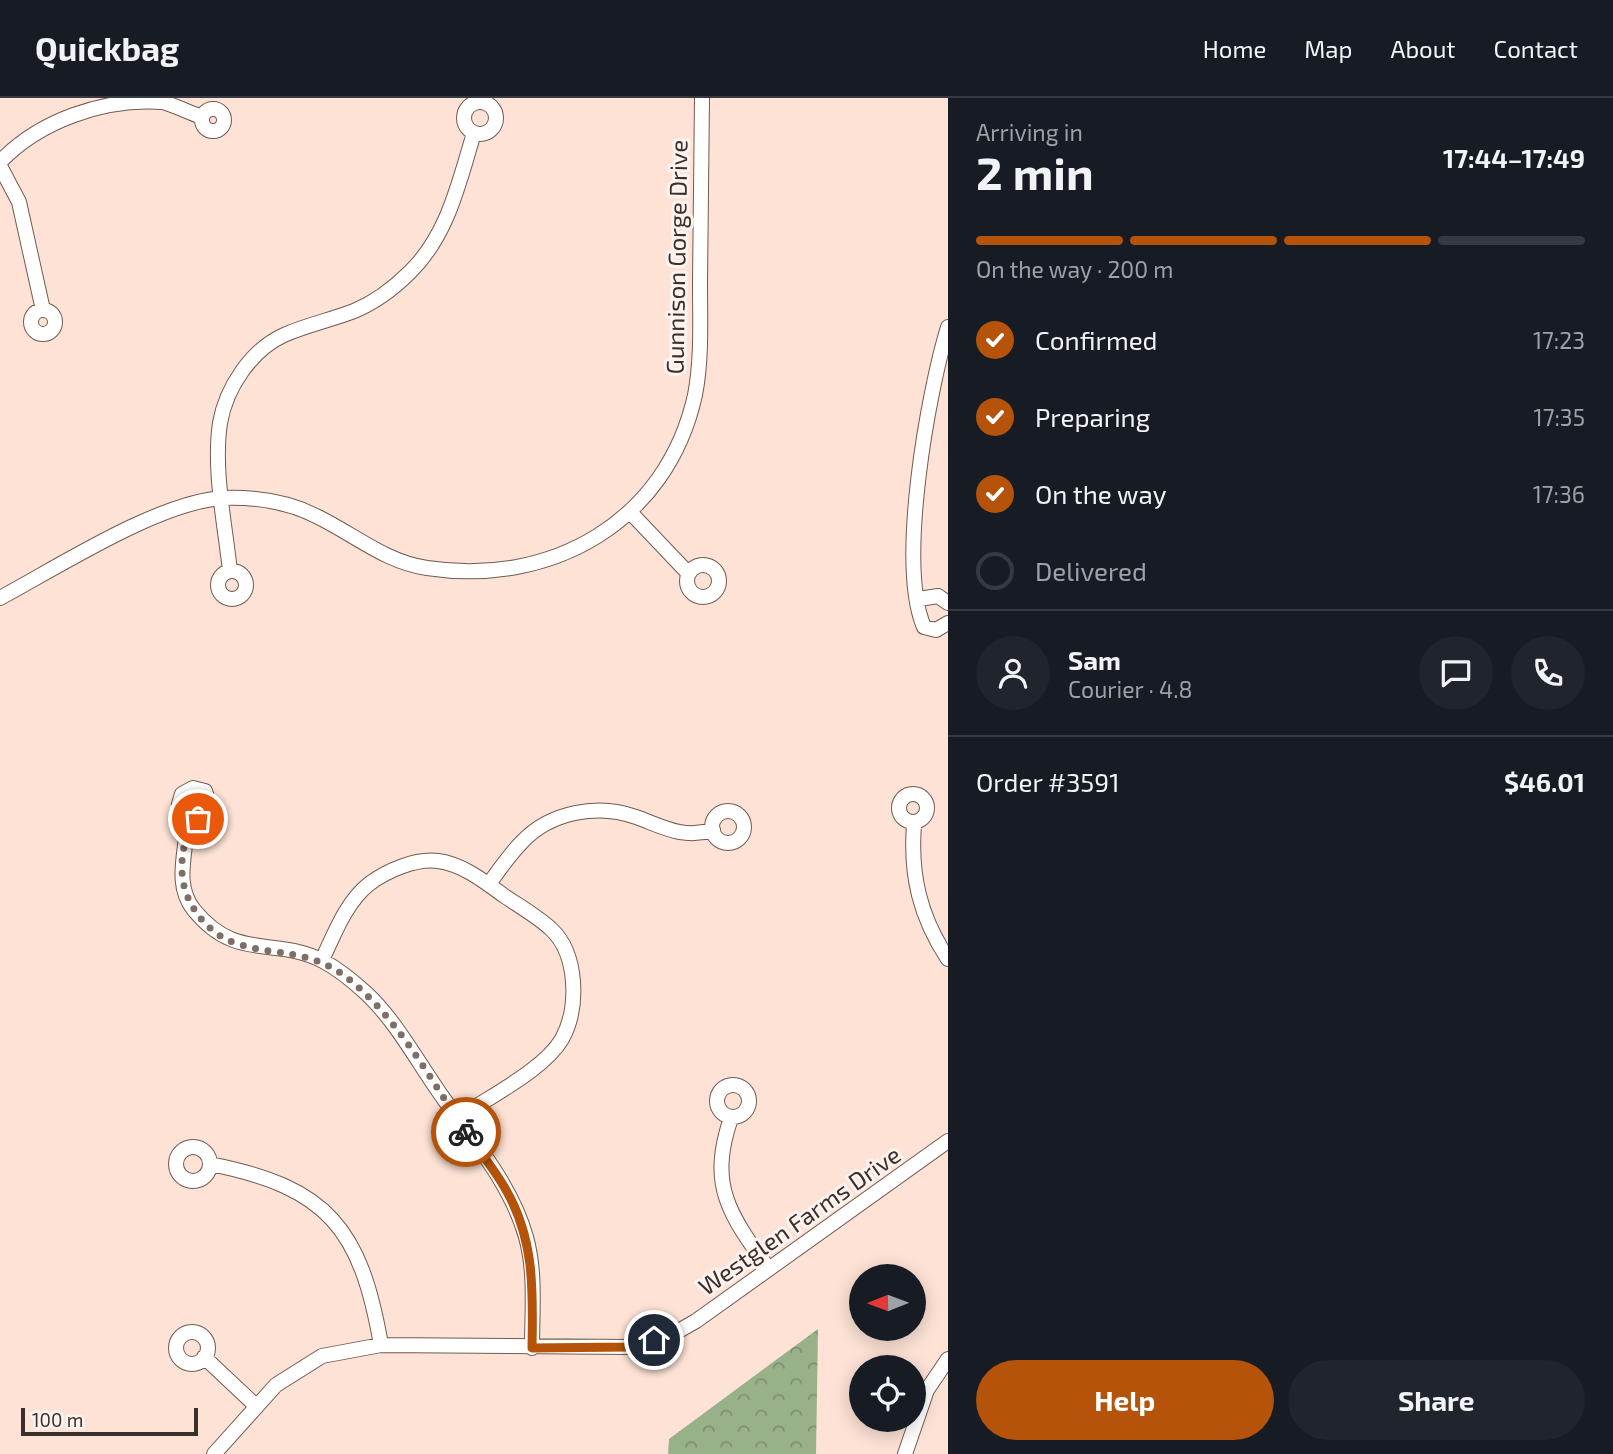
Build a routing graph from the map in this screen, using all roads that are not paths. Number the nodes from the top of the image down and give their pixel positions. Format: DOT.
graph roads {
  1 [pos="702,98"];
  2 [pos="202,117"];
  3 [pos="474,133"];
  4 [pos="0,164"];
  5 [pos="43,310"];
  6 [pos="948,327"];
  7 [pos="223,498"];
  8 [pos="630,512"];
  9 [pos="230,571"];
  10 [pos="688,573"];
  11 [pos="0,598"];
  12 [pos="919,599"];
  13 [pos="948,603"];
  14 [pos="948,623"];
  15 [pos="187,822"];
  16 [pos="914,825"];
  17 [pos="713,830"];
  18 [pos="489,884"];
  19 [pos="948,959"];
  20 [pos="322,960"];
  21 [pos="731,1118"];
  22 [pos="457,1119"];
  23 [pos="948,1141"];
  24 [pos="210,1164"];
  25 [pos="768,1268"];
  26 [pos="381,1345"];
  27 [pos="532,1348"];
  28 [pos="204,1357"];
  29 [pos="948,1359"];
  30 [pos="255,1405"];
  31 [pos="214,1454"];
  32 [pos="905,1454"];
  1 -- 8 [label="street, Gunnison Gorge Drive"];
  2 -- 4 [label="street"];
  3 -- 7 [label="street"];
  4 -- 5 [label="street"];
  6 -- 12 [label="street"];
  7 -- 8 [label="street, Gunnison Gorge Drive"];
  7 -- 9 [label="street"];
  7 -- 11 [label="street, Gunnison Gorge Drive"];
  8 -- 10 [label="street"];
  12 -- 13 [label="street"];
  12 -- 14 [label="street"];
  15 -- 20 [label="street"];
  16 -- 19 [label="street"];
  17 -- 18 [label="street"];
  18 -- 20 [label="street"];
  18 -- 22 [label="street"];
  20 -- 22 [label="street"];
  21 -- 25 [label="street"];
  22 -- 27 [label="street"];
  23 -- 25 [label="street, Westglen Farms Drive"];
  24 -- 26 [label="street"];
  25 -- 27 [label="street, Westglen Farms Drive"];
  26 -- 27 [label="street, Westglen Farms Drive"];
  26 -- 30 [label="street, Westglen Farms Drive"];
  28 -- 30 [label="street"];
  29 -- 32 [label="street"];
  30 -- 31 [label="street, Westglen Farms Drive"];
}
